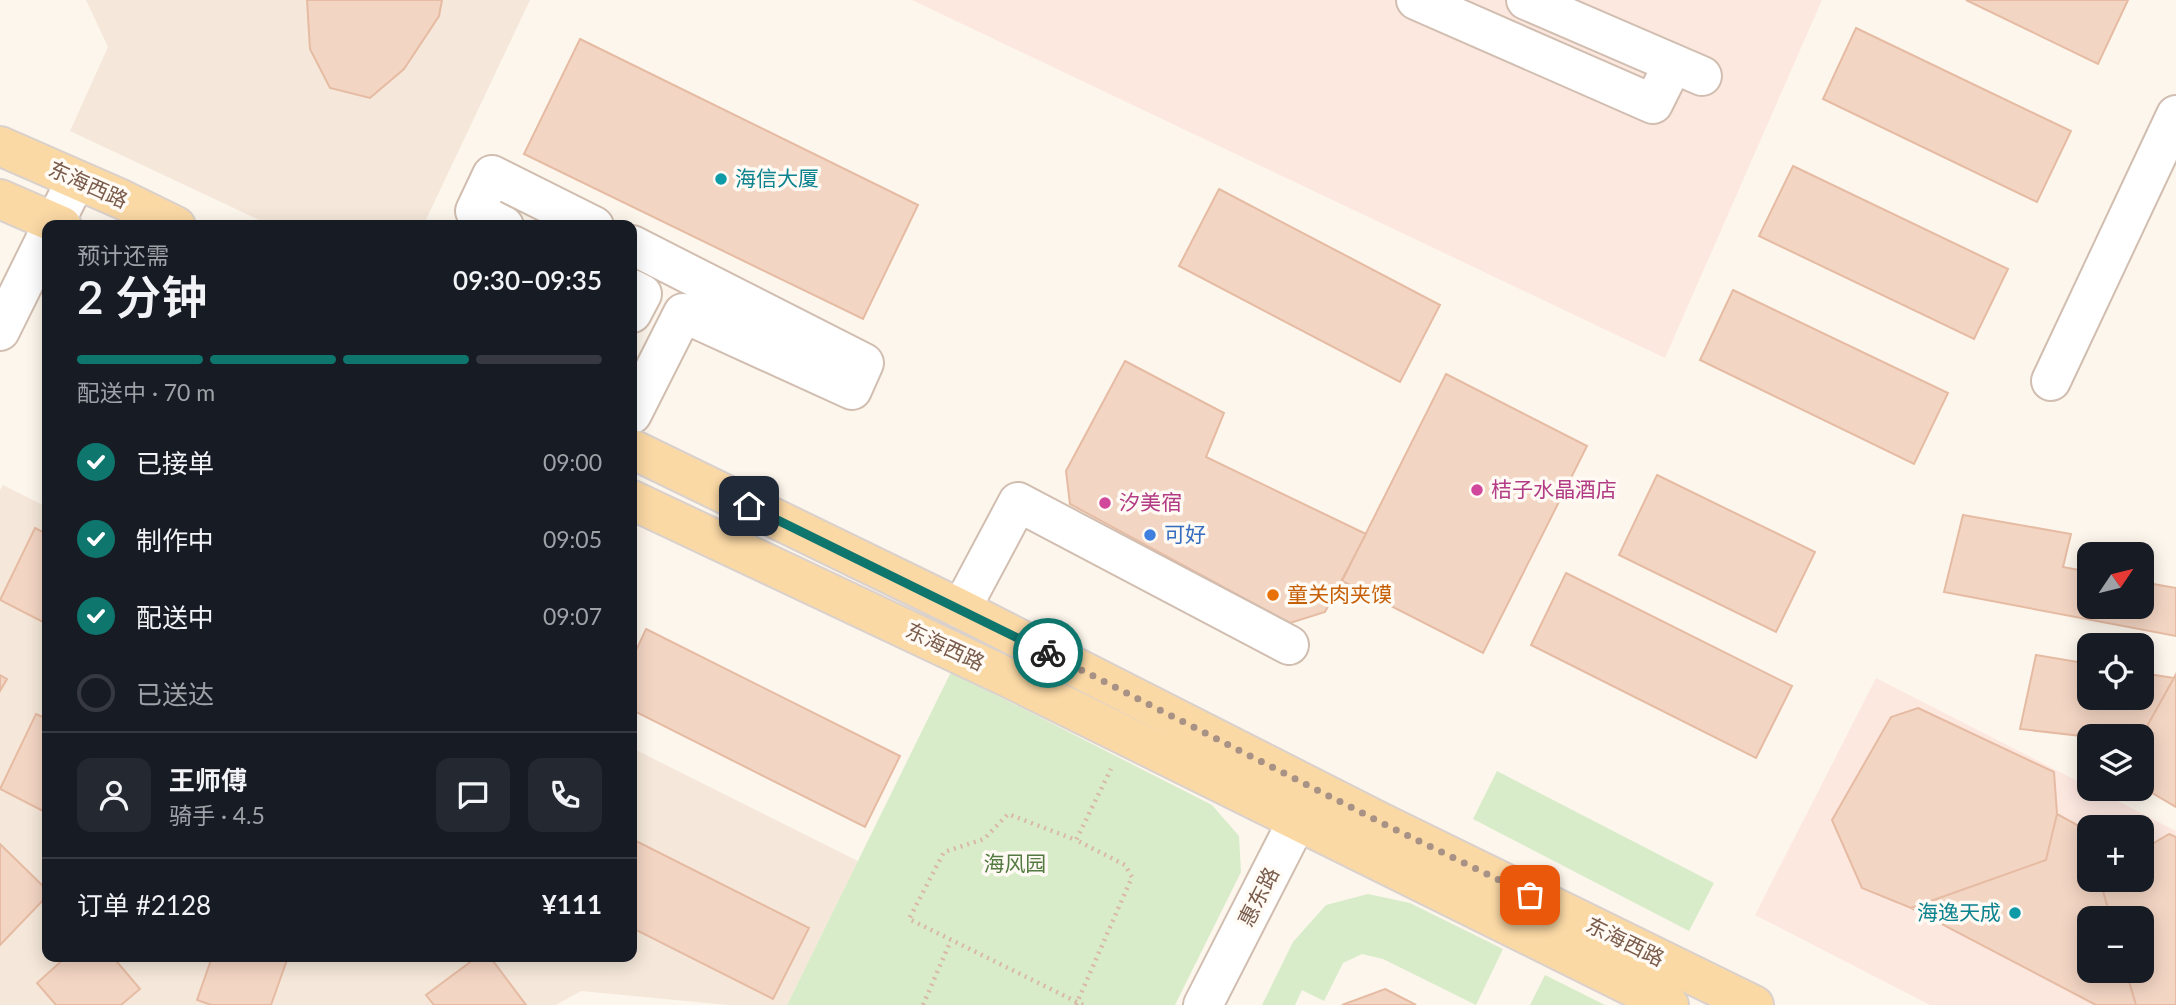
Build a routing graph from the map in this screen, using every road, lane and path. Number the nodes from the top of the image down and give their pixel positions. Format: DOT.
graph roads {
  1 [pos="1416,0"];
  2 [pos="1526,0"];
  3 [pos="2176,115"];
  4 [pos="0,146"];
  5 [pos="76,180"];
  6 [pos="0,199"];
  7 [pos="57,220"];
  8 [pos="163,220"];
  9 [pos="492,220"];
  10 [pos="582,220"];
  11 [pos="42,221"];
  12 [pos="637,248"];
  13 [pos="42,250"];
  14 [pos="0,331"];
  15 [pos="2051,381"];
  16 [pos="637,404"];
  17 [pos="637,451"];
  18 [pos="637,502"];
  19 [pos="961,609"];
  20 [pos="1289,645"];
  21 [pos="1127,737"];
  22 [pos="1306,805"];
  23 [pos="1076,840"];
  24 [pos="951,940"];
  25 [pos="1077,1004"];
  26 [pos="923,1005"];
  27 [pos="1083,1005"];
  28 [pos="1203,1005"];
  29 [pos="1669,1005"];
  30 [pos="1754,1005"];
  1 -- 2 [label="street"];
  3 -- 15 [label="street"];
  4 -- 5 [label="main road, 东海西路"];
  5 -- 7 [label="street"];
  5 -- 8 [label="main road, 东海西路"];
  6 -- 11 [label="main road"];
  9 -- 10 [label="street"];
  12 -- 16 [label="street"];
  13 -- 14 [label="street"];
  17 -- 19 [label="main road, 东海西路"];
  18 -- 21 [label="main road, 东海西路"];
  19 -- 20 [label="street"];
  19 -- 22 [label="main road, 东海西路"];
  21 -- 22 [label="main road, 东海西路"];
  21 -- 23 [label="path"];
  22 -- 28 [label="street, 惠东路"];
  22 -- 29 [label="main road, 东海西路"];
  22 -- 30 [label="main road, 东海西路"];
  23 -- 24 [label="path"];
  23 -- 25 [label="path"];
  24 -- 25 [label="path"];
  24 -- 26 [label="path"];
  25 -- 27 [label="path"];
}
